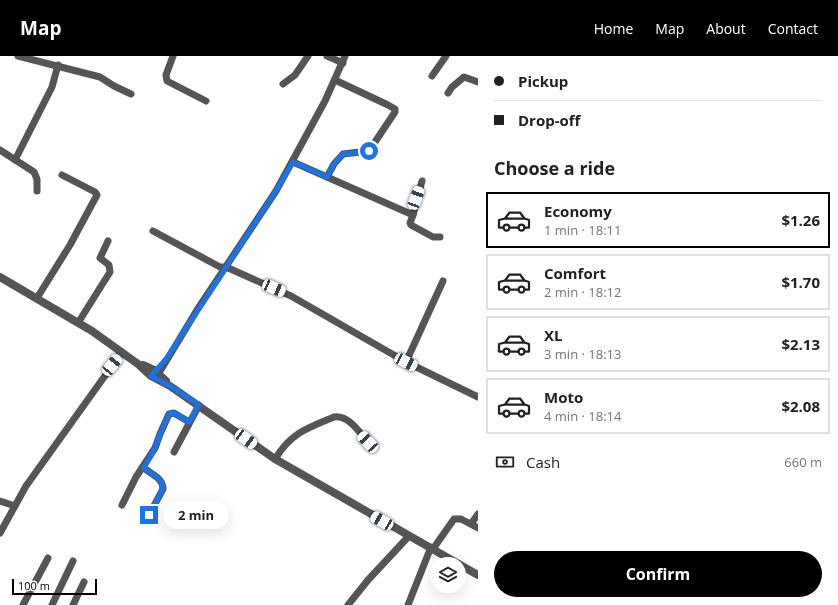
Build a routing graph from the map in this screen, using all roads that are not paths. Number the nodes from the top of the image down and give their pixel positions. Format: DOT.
graph roads {
  1 [pos="18,56"];
  2 [pos="173,56"];
  3 [pos="308,56"];
  4 [pos="327,56"];
  5 [pos="446,56"];
  6 [pos="344,59"];
  7 [pos="58,65"];
  8 [pos="432,76"];
  9 [pos="335,80"];
  10 [pos="478,82"];
  11 [pos="283,84"];
  12 [pos="448,93"];
  13 [pos="131,94"];
  14 [pos="206,101"];
  15 [pos="0,150"];
  16 [pos="16,160"];
  17 [pos="293,162"];
  18 [pos="62,175"];
  19 [pos="327,177"];
  20 [pos="422,181"];
  21 [pos="37,191"];
  22 [pos="413,215"];
  23 [pos="153,231"];
  24 [pos="440,237"];
  25 [pos="108,241"];
  26 [pos="226,267"];
  27 [pos="0,277"];
  28 [pos="443,280"];
  29 [pos="37,298"];
  30 [pos="78,323"];
  31 [pos="122,352"];
  32 [pos="406,362"];
  33 [pos="155,375"];
  34 [pos="478,397"];
  35 [pos="199,405"];
  36 [pos="189,422"];
  37 [pos="368,442"];
  38 [pos="174,452"];
  39 [pos="276,459"];
  40 [pos="144,468"];
  41 [pos="0,501"];
  42 [pos="122,505"];
  43 [pos="15,506"];
  44 [pos="478,514"];
  45 [pos="149,515"];
  46 [pos="471,524"];
  47 [pos="478,528"];
  48 [pos="1,530"];
  49 [pos="409,536"];
  50 [pos="432,548"];
  51 [pos="48,558"];
  52 [pos="73,561"];
  53 [pos="478,574"];
  54 [pos="84,582"];
  55 [pos="23,605"];
  56 [pos="52,605"];
  57 [pos="73,605"];
  58 [pos="348,605"];
  59 [pos="408,605"];
  1 -- 7 [label="street"];
  2 -- 14 [label="street"];
  3 -- 11 [label="street"];
  4 -- 6 [label="street"];
  5 -- 8 [label="street"];
  6 -- 9 [label="street"];
  7 -- 13 [label="street"];
  7 -- 16 [label="street"];
  9 -- 17 [label="street"];
  9 -- 19 [label="street"];
  10 -- 12 [label="street"];
  15 -- 16 [label="street"];
  16 -- 21 [label="street"];
  17 -- 19 [label="street"];
  17 -- 26 [label="street"];
  18 -- 29 [label="street"];
  19 -- 22 [label="street"];
  20 -- 22 [label="street"];
  22 -- 24 [label="street"];
  23 -- 26 [label="street"];
  25 -- 30 [label="street"];
  26 -- 32 [label="street"];
  26 -- 33 [label="street"];
  27 -- 29 [label="street"];
  28 -- 32 [label="street"];
  29 -- 30 [label="street"];
  30 -- 31 [label="street"];
  31 -- 33 [label="street"];
  31 -- 43 [label="street"];
  32 -- 34 [label="street"];
  33 -- 35 [label="street"];
  35 -- 36 [label="street"];
  35 -- 39 [label="street"];
  36 -- 38 [label="street"];
  36 -- 40 [label="street"];
  37 -- 39 [label="street"];
  39 -- 49 [label="street"];
  40 -- 42 [label="street"];
  40 -- 45 [label="street"];
  41 -- 43 [label="street"];
  43 -- 48 [label="street"];
  44 -- 46 [label="street"];
  46 -- 47 [label="street"];
  46 -- 50 [label="street"];
  49 -- 50 [label="street"];
  49 -- 58 [label="street"];
  50 -- 53 [label="street"];
  50 -- 59 [label="street"];
  51 -- 55 [label="street"];
  52 -- 56 [label="street"];
  54 -- 57 [label="street"];
}
